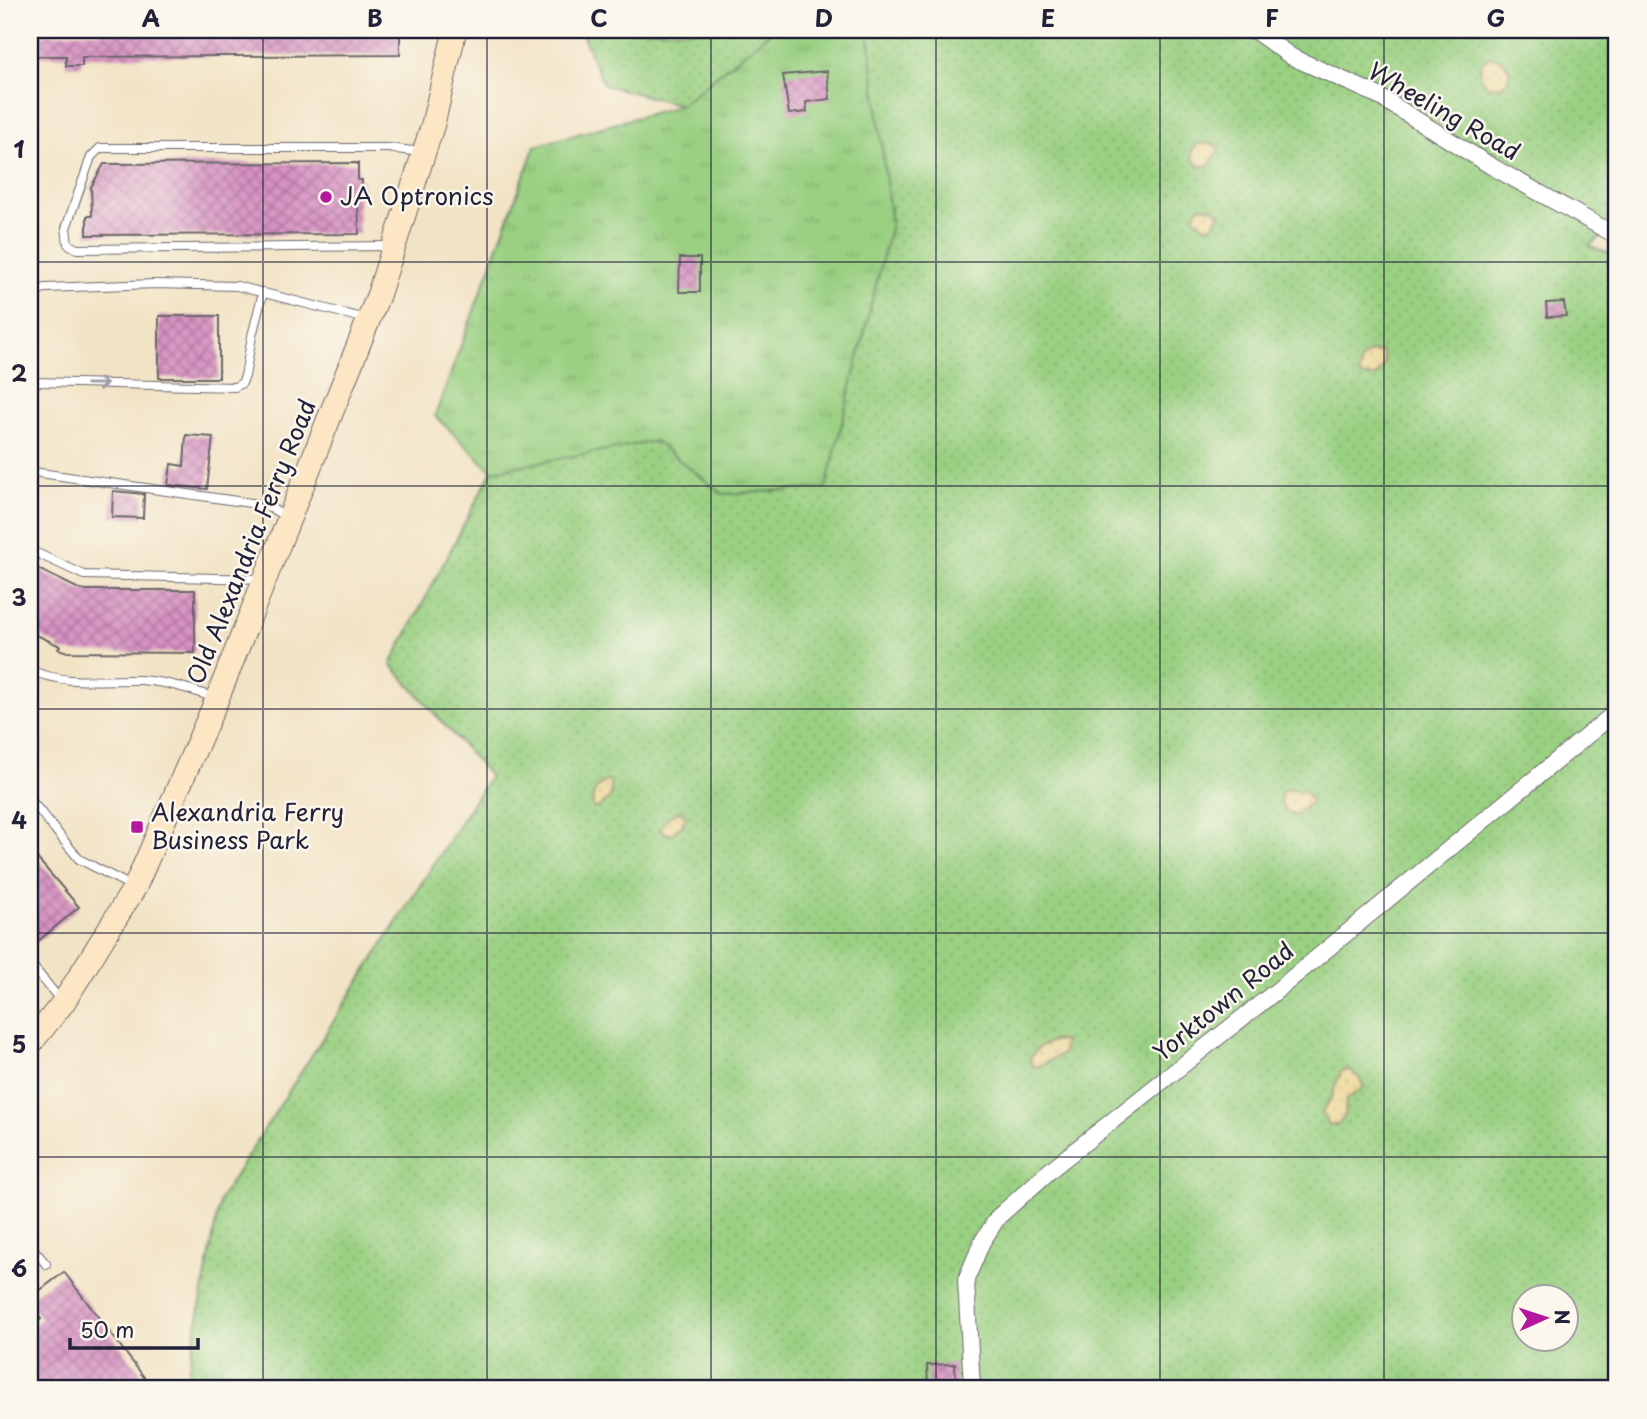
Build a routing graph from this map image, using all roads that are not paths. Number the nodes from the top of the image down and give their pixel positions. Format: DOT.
graph roads {
  1 [pos="455,30"];
  2 [pos="1249,30"];
  3 [pos="424,152"];
  4 [pos="1617,236"];
  5 [pos="395,246"];
  6 [pos="263,292"];
  7 [pos="30,293"];
  8 [pos="369,320"];
  9 [pos="30,378"];
  10 [pos="33,472"];
  11 [pos="289,518"];
  12 [pos="30,550"];
  13 [pos="267,579"];
  14 [pos="30,670"];
  15 [pos="217,699"];
  16 [pos="1617,711"];
  17 [pos="30,799"];
  18 [pos="135,887"];
  19 [pos="30,963"];
  20 [pos="63,1003"];
  21 [pos="30,1044"];
  22 [pos="30,1245"];
  23 [pos="46,1264"];
  24 [pos="972,1387"];
  1 -- 3 [label="main road, Old Alexandria Ferry Road"];
  2 -- 4 [label="street, Wheeling Road"];
  3 -- 5 [label="main road, Old Alexandria Ferry Road"];
  3 -- 5 [label="lane"];
  5 -- 8 [label="main road, Old Alexandria Ferry Road"];
  6 -- 7 [label="lane"];
  6 -- 8 [label="lane"];
  9 -- 6 [label="lane, one-way"];
  8 -- 11 [label="main road, Old Alexandria Ferry Road"];
  10 -- 11 [label="lane"];
  11 -- 13 [label="main road, Old Alexandria Ferry Road"];
  12 -- 13 [label="lane"];
  13 -- 15 [label="main road, Old Alexandria Ferry Road"];
  14 -- 15 [label="lane"];
  15 -- 18 [label="main road, Old Alexandria Ferry Road"];
  16 -- 24 [label="street, Yorktown Road"];
  17 -- 18 [label="lane"];
  18 -- 20 [label="main road, Old Alexandria Ferry Road"];
  19 -- 20 [label="lane"];
  20 -- 21 [label="main road, Old Alexandria Ferry Road"];
  22 -- 23 [label="lane"];
}
